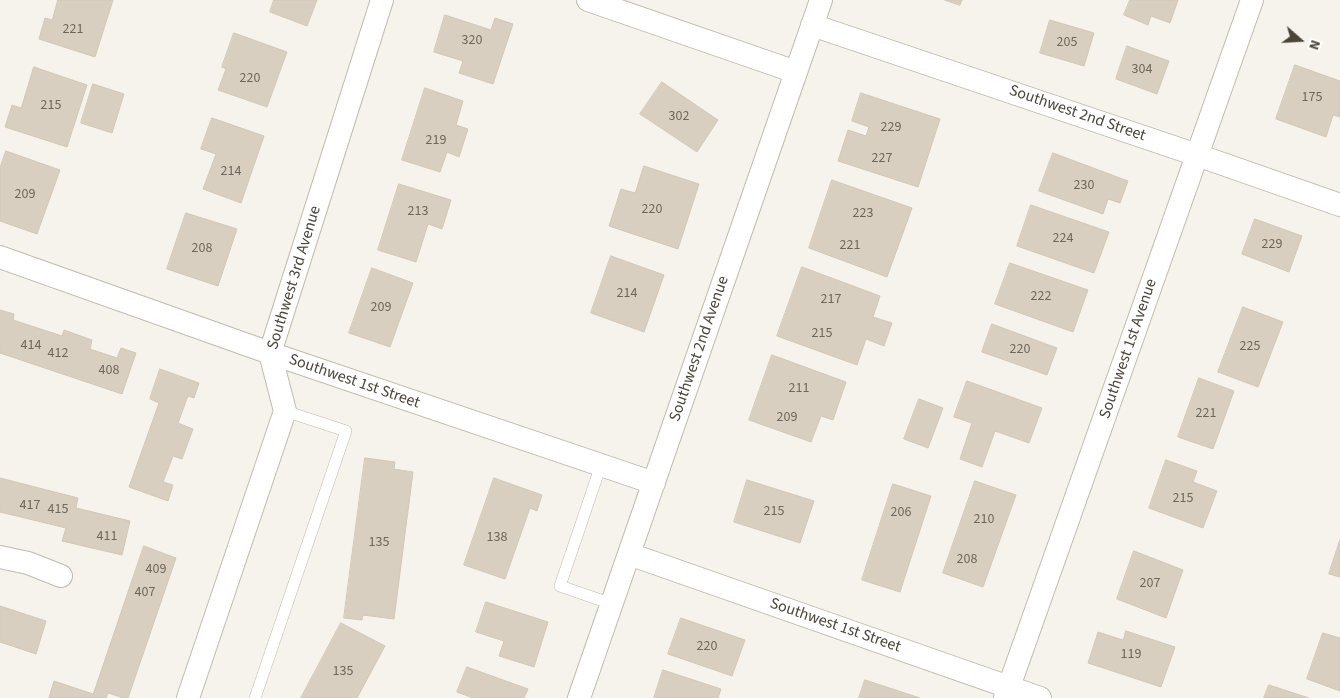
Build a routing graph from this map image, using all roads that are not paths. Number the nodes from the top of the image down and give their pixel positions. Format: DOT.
graph roads {
  1 [pos="382,0"];
  2 [pos="588,0"];
  3 [pos="821,0"];
  4 [pos="1252,0"];
  5 [pos="812,25"];
  6 [pos="796,72"];
  7 [pos="1197,155"];
  8 [pos="1340,205"];
  9 [pos="0,257"];
  10 [pos="270,354"];
  11 [pos="286,411"];
  12 [pos="601,465"];
  13 [pos="654,483"];
  14 [pos="629,554"];
  15 [pos="0,557"];
  16 [pos="61,576"];
  17 [pos="612,604"];
  18 [pos="1007,693"];
  19 [pos="189,698"];
  20 [pos="255,698"];
  21 [pos="579,698"];
  22 [pos="1040,698"];
  1 -- 10 [label="street, Southwest 3rd Avenue"];
  2 -- 6 [label="street"];
  3 -- 5 [label="street, Southwest 2nd Avenue"];
  4 -- 7 [label="street, Southwest 1st Avenue"];
  5 -- 6 [label="street, Southwest 2nd Avenue"];
  5 -- 7 [label="street, Southwest 2nd Street"];
  6 -- 13 [label="street, Southwest 2nd Avenue"];
  7 -- 8 [label="street, Southwest 2nd Street"];
  7 -- 18 [label="street, Southwest 1st Avenue"];
  9 -- 10 [label="street, Southwest 1st Street"];
  10 -- 11 [label="street, Southwest 3rd Avenue"];
  10 -- 12 [label="street, Southwest 1st Street"];
  11 -- 19 [label="street"];
  11 -- 20 [label="lane"];
  12 -- 13 [label="street, Southwest 1st Street"];
  12 -- 17 [label="lane"];
  13 -- 14 [label="street, Southwest 2nd Avenue"];
  14 -- 17 [label="street, Southwest 2nd Avenue"];
  14 -- 18 [label="street, Southwest 1st Street"];
  15 -- 16 [label="street"];
  17 -- 21 [label="street, Southwest 2nd Avenue"];
  18 -- 22 [label="street, Southwest 1st Street"];
}
